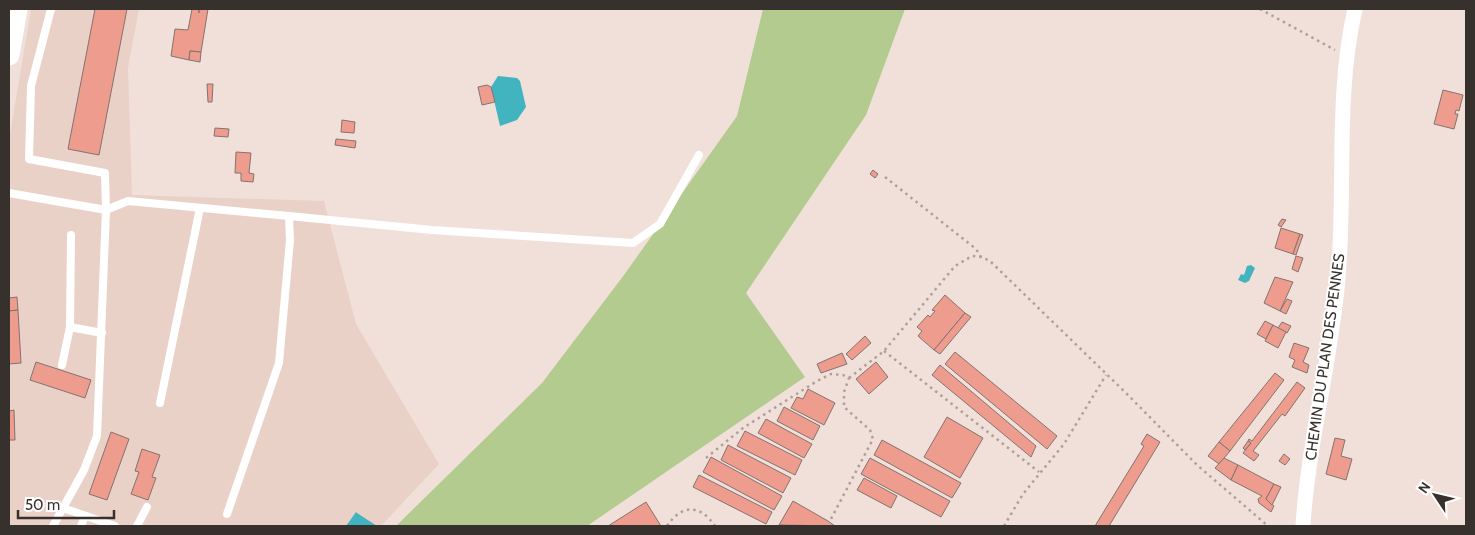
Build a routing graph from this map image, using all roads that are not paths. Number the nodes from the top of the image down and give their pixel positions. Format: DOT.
graph roads {
  1 [pos="51,9"];
  2 [pos="1355,9"];
  3 [pos="14,11"];
  4 [pos="9,55"];
  5 [pos="698,155"];
  6 [pos="9,193"];
  7 [pos="200,208"];
  8 [pos="106,210"];
  9 [pos="289,216"];
  10 [pos="71,235"];
  11 [pos="70,327"];
  12 [pos="102,333"];
  13 [pos="62,365"];
  14 [pos="160,403"];
  15 [pos="63,508"];
  16 [pos="147,508"];
  17 [pos="227,514"];
  18 [pos="85,516"];
  19 [pos="53,526"];
  20 [pos="81,526"];
  21 [pos="114,526"];
  22 [pos="138,526"];
  23 [pos="1304,526"];
  1 -- 8 [label="lane"];
  2 -- 23 [label="street, CHEMIN DU PLAN DES PENNES"];
  3 -- 4 [label="main road"];
  5 -- 9 [label="lane"];
  6 -- 8 [label="lane"];
  7 -- 8 [label="lane"];
  7 -- 9 [label="lane"];
  7 -- 14 [label="lane"];
  8 -- 12 [label="lane"];
  9 -- 17 [label="lane"];
  10 -- 11 [label="lane"];
  11 -- 12 [label="lane"];
  11 -- 13 [label="lane"];
  12 -- 15 [label="lane"];
  15 -- 18 [label="lane"];
  15 -- 19 [label="lane"];
  16 -- 22 [label="lane"];
  18 -- 20 [label="lane"];
  18 -- 21 [label="lane"];
}
